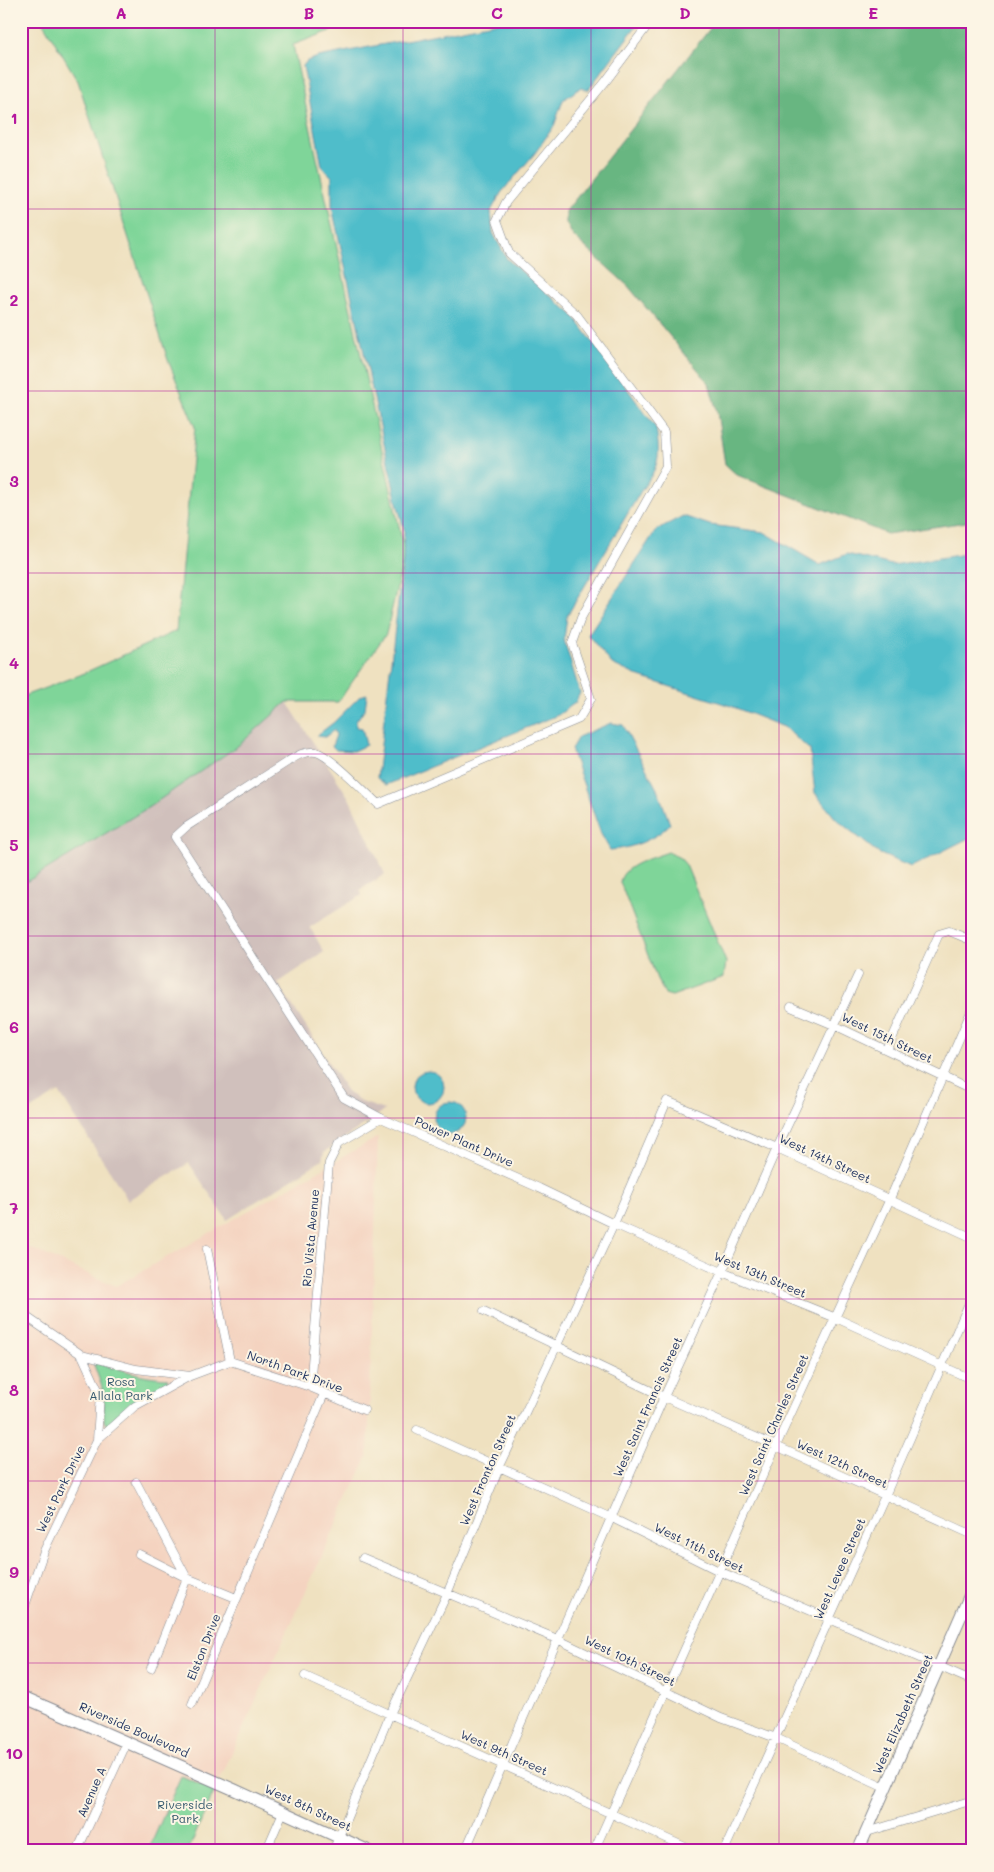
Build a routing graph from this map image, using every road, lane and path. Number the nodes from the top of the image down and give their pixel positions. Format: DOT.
graph roads {
  1 [pos="651,21"];
  2 [pos="973,941"];
  3 [pos="858,975"];
  4 [pos="792,1007"];
  5 [pos="973,1007"];
  6 [pos="834,1025"];
  7 [pos="887,1050"];
  8 [pos="942,1077"];
  9 [pos="973,1091"];
  10 [pos="667,1101"];
  11 [pos="381,1118"];
  12 [pos="776,1148"];
  13 [pos="539,1188"];
  14 [pos="889,1201"];
  15 [pos="614,1224"];
  16 [pos="973,1238"];
  17 [pos="207,1248"];
  18 [pos="722,1272"];
  19 [pos="973,1294"];
  20 [pos="484,1311"];
  21 [pos="21,1313"];
  22 [pos="836,1318"];
  23 [pos="557,1345"];
  24 [pos="82,1355"];
  25 [pos="230,1361"];
  26 [pos="941,1366"];
  27 [pos="190,1376"];
  28 [pos="973,1380"];
  29 [pos="310,1387"];
  30 [pos="324,1394"];
  31 [pos="664,1397"];
  32 [pos="364,1410"];
  33 [pos="417,1430"];
  34 [pos="97,1440"];
  35 [pos="776,1446"];
  36 [pos="500,1466"];
  37 [pos="136,1482"];
  38 [pos="885,1496"];
  39 [pos="610,1518"];
  40 [pos="973,1535"];
  41 [pos="139,1554"];
  42 [pos="363,1558"];
  43 [pos="721,1572"];
  44 [pos="187,1578"];
  45 [pos="973,1588"];
  46 [pos="447,1594"];
  47 [pos="236,1598"];
  48 [pos="21,1617"];
  49 [pos="830,1619"];
  50 [pos="557,1639"];
  51 [pos="940,1666"];
  52 [pos="151,1668"];
  53 [pos="305,1676"];
  54 [pos="973,1681"];
  55 [pos="666,1691"];
  56 [pos="21,1696"];
  57 [pos="192,1704"];
  58 [pos="390,1714"];
  59 [pos="776,1738"];
  60 [pos="126,1742"];
  61 [pos="503,1765"];
  62 [pos="885,1788"];
  63 [pos="235,1790"];
  64 [pos="973,1800"];
  65 [pos="283,1812"];
  66 [pos="611,1813"];
  67 [pos="867,1832"];
  68 [pos="339,1837"];
  69 [pos="726,1850"];
  70 [pos="77,1851"];
  71 [pos="266,1851"];
  72 [pos="333,1851"];
  73 [pos="369,1851"];
  74 [pos="465,1851"];
  75 [pos="594,1851"];
  76 [pos="694,1851"];
  77 [pos="858,1851"];
  1 -- 11 [label="street, Power Plant Drive"];
  2 -- 7 [label="street"];
  3 -- 6 [label="street, West Saint Francis Street"];
  4 -- 6 [label="street, West 15th Street"];
  5 -- 8 [label="street, West Saint Charles Street"];
  6 -- 7 [label="street, West 15th Street"];
  6 -- 12 [label="street, West Saint Francis Street"];
  7 -- 8 [label="street, West 15th Street"];
  8 -- 9 [label="street, West 15th Street"];
  8 -- 14 [label="street, West Saint Charles Street"];
  10 -- 12 [label="street, West 14th Street"];
  10 -- 15 [label="street, West Fronton Street"];
  11 -- 13 [label="street, Power Plant Drive"];
  11 -- 29 [label="street, Rio Vista Avenue"];
  12 -- 14 [label="street, West 14th Street"];
  12 -- 18 [label="street, West Saint Francis Street"];
  13 -- 15 [label="street, West 13th Street"];
  14 -- 16 [label="street, West 14th Street"];
  14 -- 22 [label="street, West Saint Charles Street"];
  15 -- 18 [label="street, West 13th Street"];
  15 -- 23 [label="street, West Fronton Street"];
  17 -- 25 [label="street"];
  18 -- 22 [label="street, West 13th Street"];
  18 -- 31 [label="street, West Saint Francis Street"];
  19 -- 26 [label="street, West Levee Street"];
  20 -- 23 [label="street, West 12th Street"];
  21 -- 24 [label="street"];
  22 -- 26 [label="street, West 13th Street"];
  22 -- 35 [label="street, West Saint Charles Street"];
  23 -- 31 [label="street, West 12th Street"];
  23 -- 36 [label="street, West Fronton Street"];
  24 -- 27 [label="street, North Park Drive"];
  24 -- 34 [label="street, West Park Drive"];
  25 -- 27 [label="street, North Park Drive"];
  25 -- 29 [label="street, North Park Drive"];
  26 -- 28 [label="street, West 13th Street"];
  26 -- 38 [label="street, West Levee Street"];
  27 -- 34 [label="street, North Park Drive"];
  29 -- 30 [label="street, North Park Drive"];
  30 -- 32 [label="street, North Park Drive"];
  30 -- 47 [label="street"];
  31 -- 35 [label="street, West 12th Street"];
  31 -- 39 [label="street, West Saint Francis Street"];
  33 -- 36 [label="street, West 11th Street"];
  34 -- 48 [label="street, West Park Drive"];
  35 -- 38 [label="street, West 12th Street"];
  35 -- 43 [label="street, West Saint Charles Street"];
  36 -- 39 [label="street, West 11th Street"];
  36 -- 46 [label="street, West Fronton Street"];
  37 -- 44 [label="street"];
  38 -- 40 [label="street, West 12th Street"];
  38 -- 49 [label="street, West Levee Street"];
  39 -- 43 [label="street, West 11th Street"];
  39 -- 50 [label="street, West Saint Francis Street"];
  41 -- 44 [label="street"];
  42 -- 46 [label="street, West 10th Street"];
  43 -- 49 [label="street, West 11th Street"];
  43 -- 55 [label="street, West Saint Charles Street"];
  44 -- 47 [label="street"];
  44 -- 52 [label="street"];
  45 -- 51 [label="street, West Elizabeth Street"];
  46 -- 50 [label="street, West 10th Street"];
  46 -- 58 [label="street, West Fronton Street"];
  47 -- 57 [label="street, Elston Drive"];
  49 -- 51 [label="street, West 11th Street"];
  49 -- 59 [label="street, West Levee Street"];
  50 -- 55 [label="street, West 10th Street"];
  50 -- 61 [label="street, West Saint Francis Street"];
  51 -- 54 [label="street, West 11th Street"];
  51 -- 62 [label="street, West Elizabeth Street"];
  53 -- 58 [label="street, West 9th Street"];
  55 -- 59 [label="street, West 10th Street"];
  55 -- 66 [label="street, West Saint Charles Street"];
  56 -- 60 [label="street, Riverside Boulevard"];
  58 -- 61 [label="street, West 9th Street"];
  58 -- 68 [label="street, West Fronton Street"];
  59 -- 62 [label="street, West 10th Street"];
  59 -- 69 [label="street, West Levee Street"];
  60 -- 63 [label="street, Riverside Boulevard"];
  60 -- 70 [label="street, Avenue A"];
  61 -- 66 [label="street, West 9th Street"];
  61 -- 74 [label="street, West Saint Francis Street"];
  62 -- 67 [label="street, West Elizabeth Street"];
  63 -- 65 [label="street, West 8th Street"];
  64 -- 67 [label="street"];
  65 -- 68 [label="street, West 8th Street"];
  65 -- 71 [label="street"];
  66 -- 75 [label="street, West Saint Charles Street"];
  66 -- 76 [label="street, West 9th Street"];
  67 -- 77 [label="street, West Elizabeth Street"];
  68 -- 72 [label="street, West Fronton Street"];
  68 -- 73 [label="street, West 8th Street"];
}
